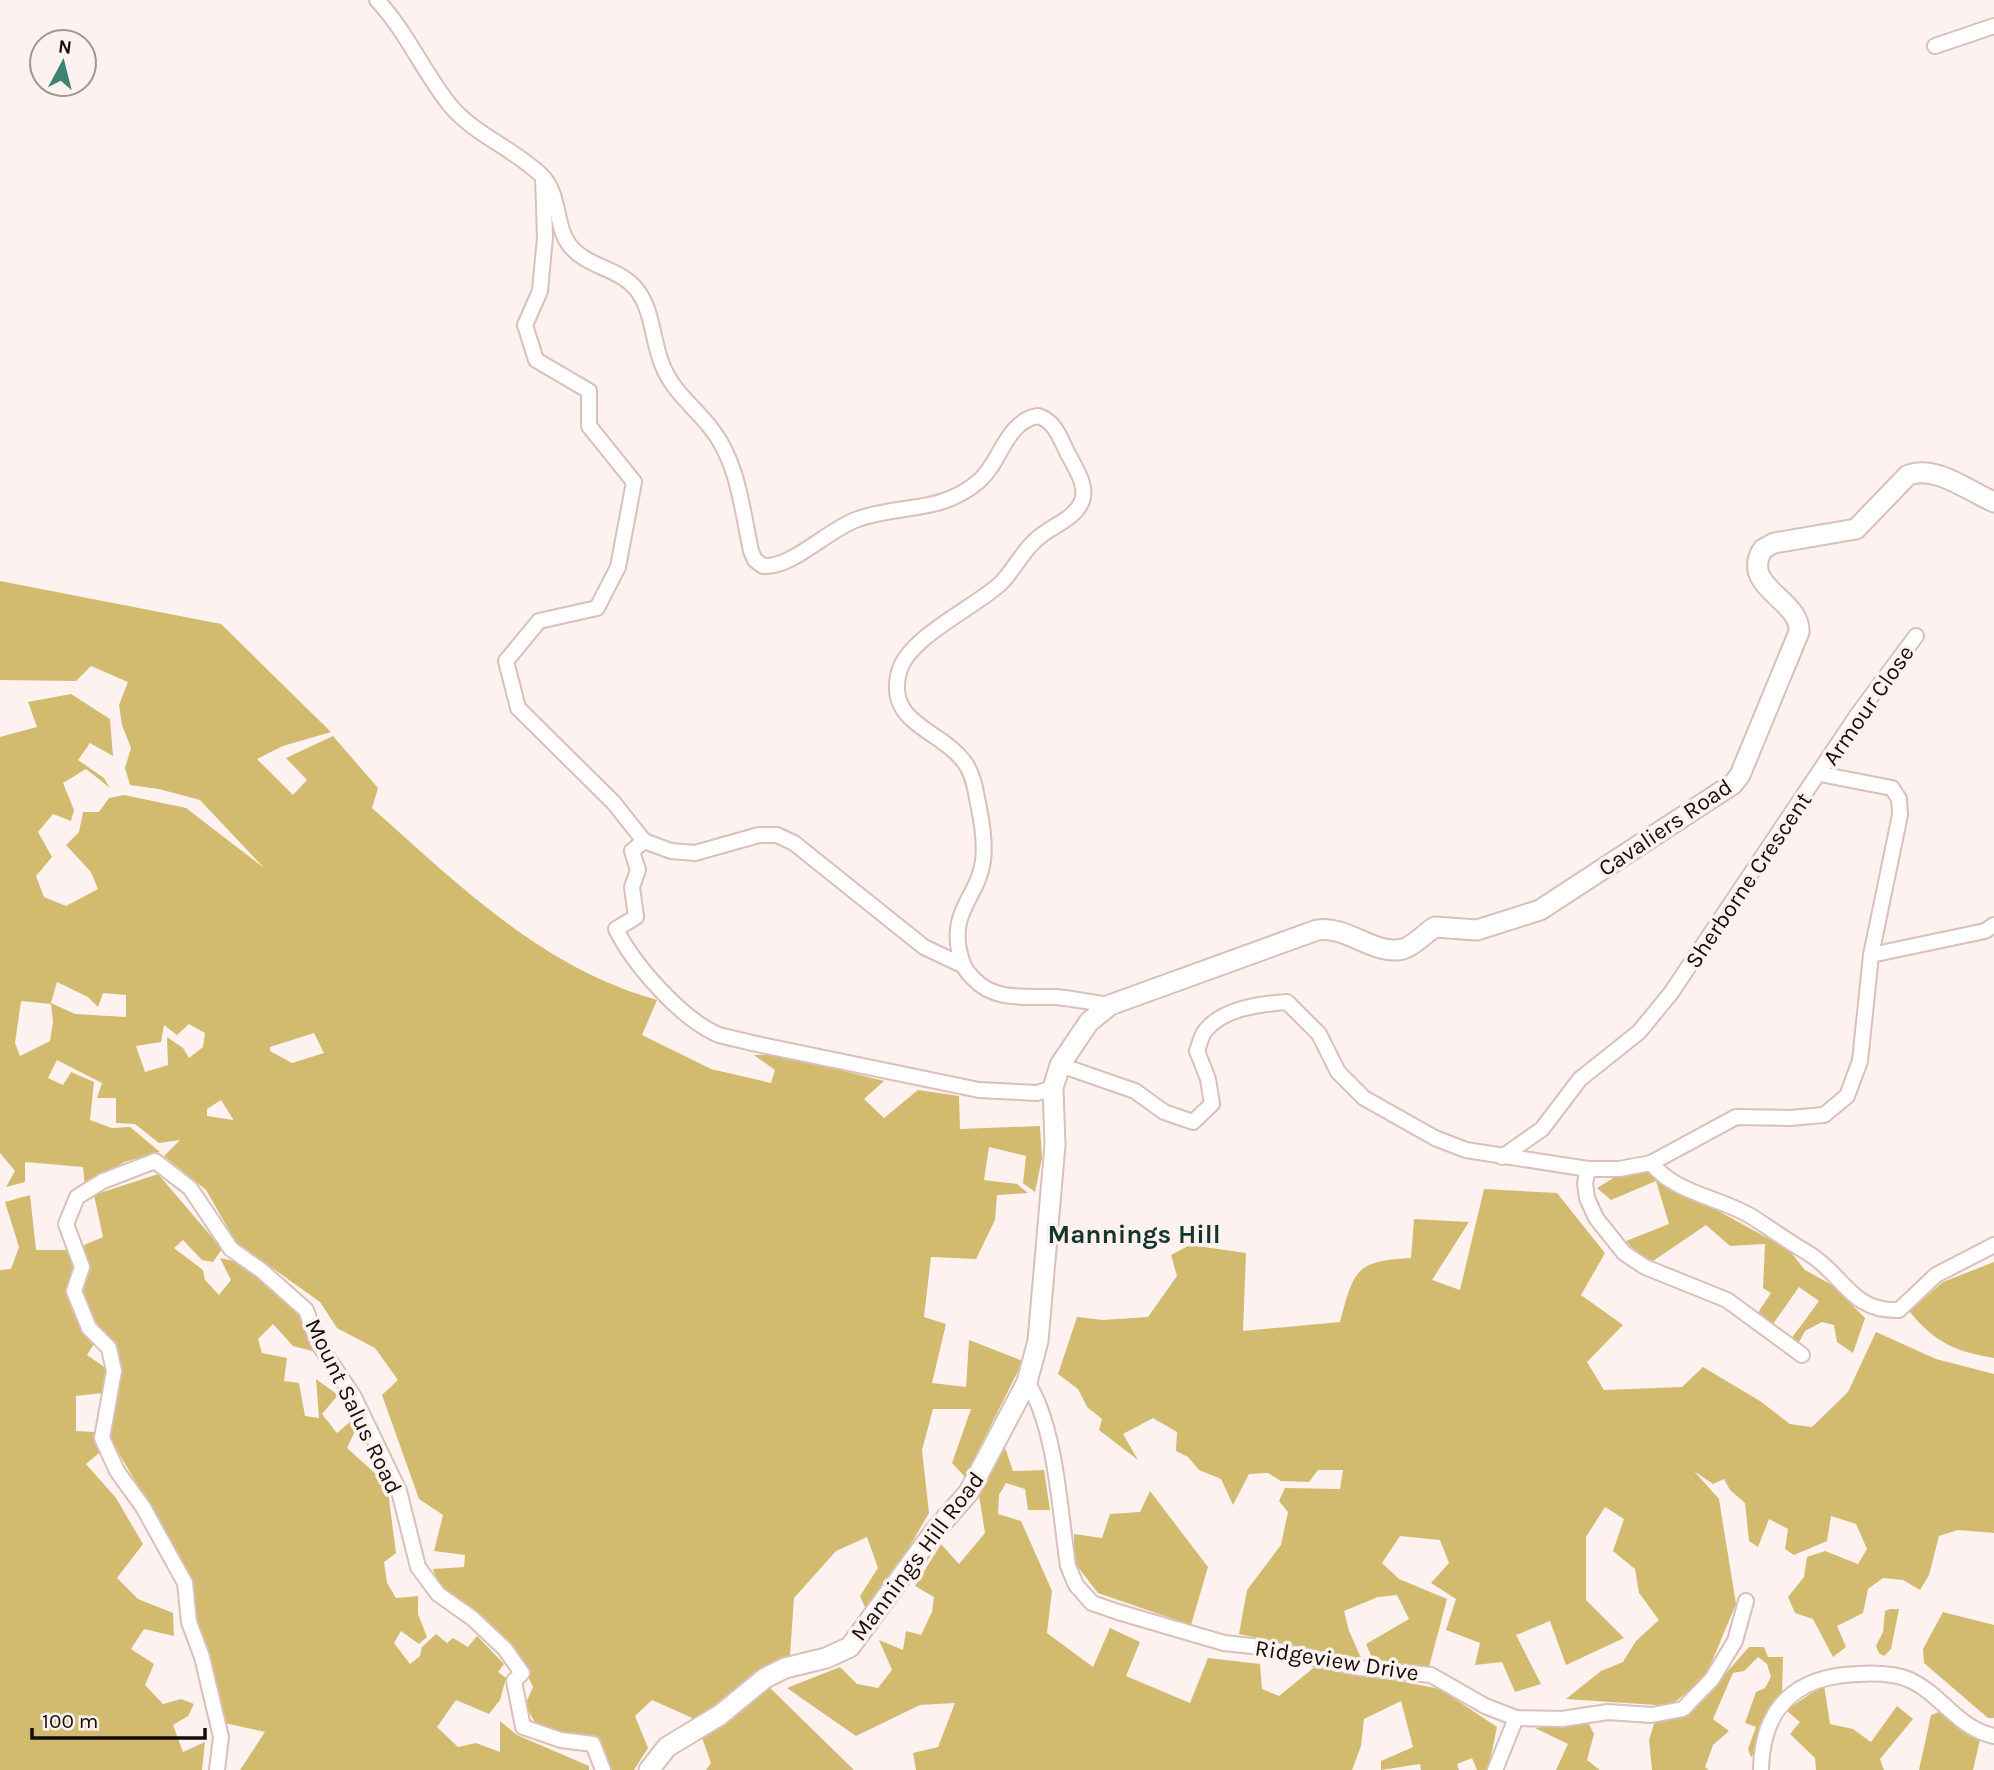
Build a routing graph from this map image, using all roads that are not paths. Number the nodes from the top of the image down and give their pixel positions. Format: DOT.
graph roads {
  1 [pos="377,0"];
  2 [pos="1994,26"];
  3 [pos="1935,46"];
  4 [pos="543,176"];
  5 [pos="1994,502"];
  6 [pos="1916,636"];
  7 [pos="1820,774"];
  8 [pos="644,841"];
  9 [pos="1994,925"];
  10 [pos="1871,955"];
  11 [pos="962,965"];
  12 [pos="1110,1005"];
  13 [pos="1060,1065"];
  14 [pos="1053,1088"];
  15 [pos="1502,1157"];
  16 [pos="1651,1163"];
  17 [pos="1588,1169"];
  18 [pos="1994,1245"];
  19 [pos="1802,1355"];
  20 [pos="1027,1382"];
  21 [pos="1746,1601"];
  22 [pos="1516,1718"];
  23 [pos="1994,1736"];
  24 [pos="217,1770"];
  25 [pos="603,1770"];
  26 [pos="649,1770"];
  27 [pos="1495,1770"];
  28 [pos="1761,1770"];
  1 -- 4 [label="street"];
  2 -- 3 [label="street"];
  4 -- 8 [label="street"];
  4 -- 11 [label="street"];
  5 -- 12 [label="main road, Cavaliers Road"];
  6 -- 7 [label="street, Armour Close"];
  7 -- 10 [label="street, Sherborne Crescent"];
  7 -- 15 [label="street, Sherborne Crescent"];
  8 -- 11 [label="street"];
  8 -- 14 [label="street"];
  9 -- 10 [label="street"];
  10 -- 16 [label="street"];
  11 -- 12 [label="street"];
  12 -- 13 [label="main road, Mannings Hill Road"];
  13 -- 14 [label="main road, Mannings Hill Road"];
  13 -- 15 [label="street"];
  14 -- 20 [label="main road, Mannings Hill Road"];
  15 -- 17 [label="street"];
  16 -- 17 [label="street"];
  16 -- 18 [label="street"];
  17 -- 19 [label="street"];
  20 -- 22 [label="street, Ridgeview Drive"];
  20 -- 26 [label="main road, Mannings Hill Road"];
  21 -- 22 [label="street, Ridgeview Drive"];
  22 -- 27 [label="street"];
  23 -- 28 [label="street"];
  24 -- 25 [label="street, Mount Salus Road"];
}
